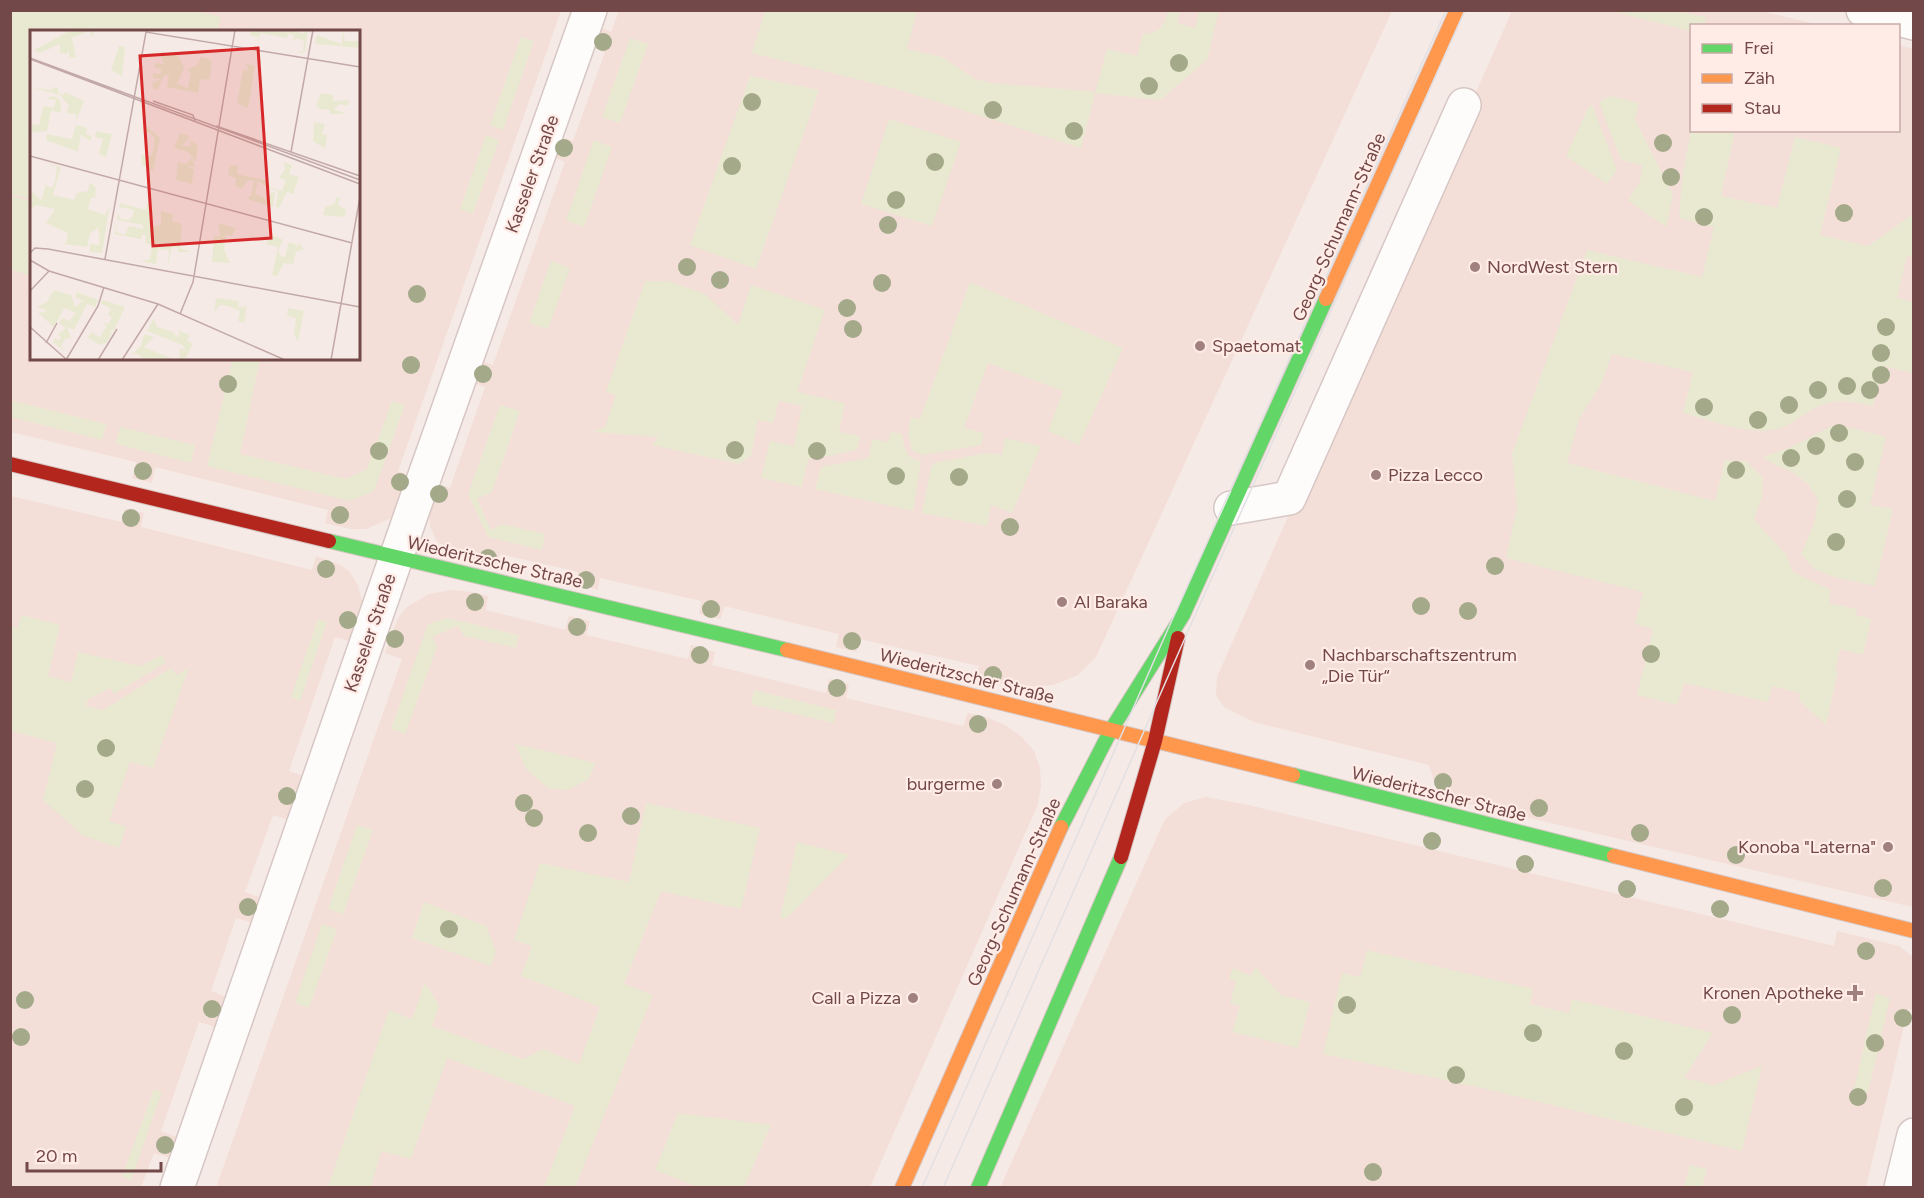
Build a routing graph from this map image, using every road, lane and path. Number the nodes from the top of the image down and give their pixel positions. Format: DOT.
graph roads {
  1 [pos="590,10"];
  2 [pos="1456,10"];
  3 [pos="1863,10"];
  4 [pos="1914,23"];
  5 [pos="1464,105"];
  6 [pos="10,464"];
  7 [pos="1231,508"];
  8 [pos="396,557"];
  9 [pos="1180,622"];
  10 [pos="1111,730"];
  11 [pos="1155,741"];
  12 [pos="1914,931"];
  13 [pos="1914,1135"];
  14 [pos="177,1188"];
  15 [pos="902,1188"];
  16 [pos="978,1188"];
  17 [pos="1901,1188"];
  1 -- 8 [label="street, Kasseler Straße"];
  2 -- 7 [label="street, Georg-Schumann-Straße"];
  3 -- 4 [label="street"];
  5 -- 7 [label="street"];
  6 -- 8 [label="street, Wiederitzscher Straße"];
  7 -- 9 [label="street, Georg-Schumann-Straße"];
  8 -- 10 [label="street, Wiederitzscher Straße"];
  8 -- 14 [label="street, Kasseler Straße"];
  9 -- 10 [label="street, Georg-Schumann-Straße"];
  9 -- 11 [label="street, Georg-Schumann-Straße"];
  10 -- 11 [label="street, Wiederitzscher Straße"];
  10 -- 15 [label="street, Georg-Schumann-Straße"];
  11 -- 12 [label="street, Wiederitzscher Straße"];
  11 -- 16 [label="street, Georg-Schumann-Straße"];
  13 -- 17 [label="street"];
}
